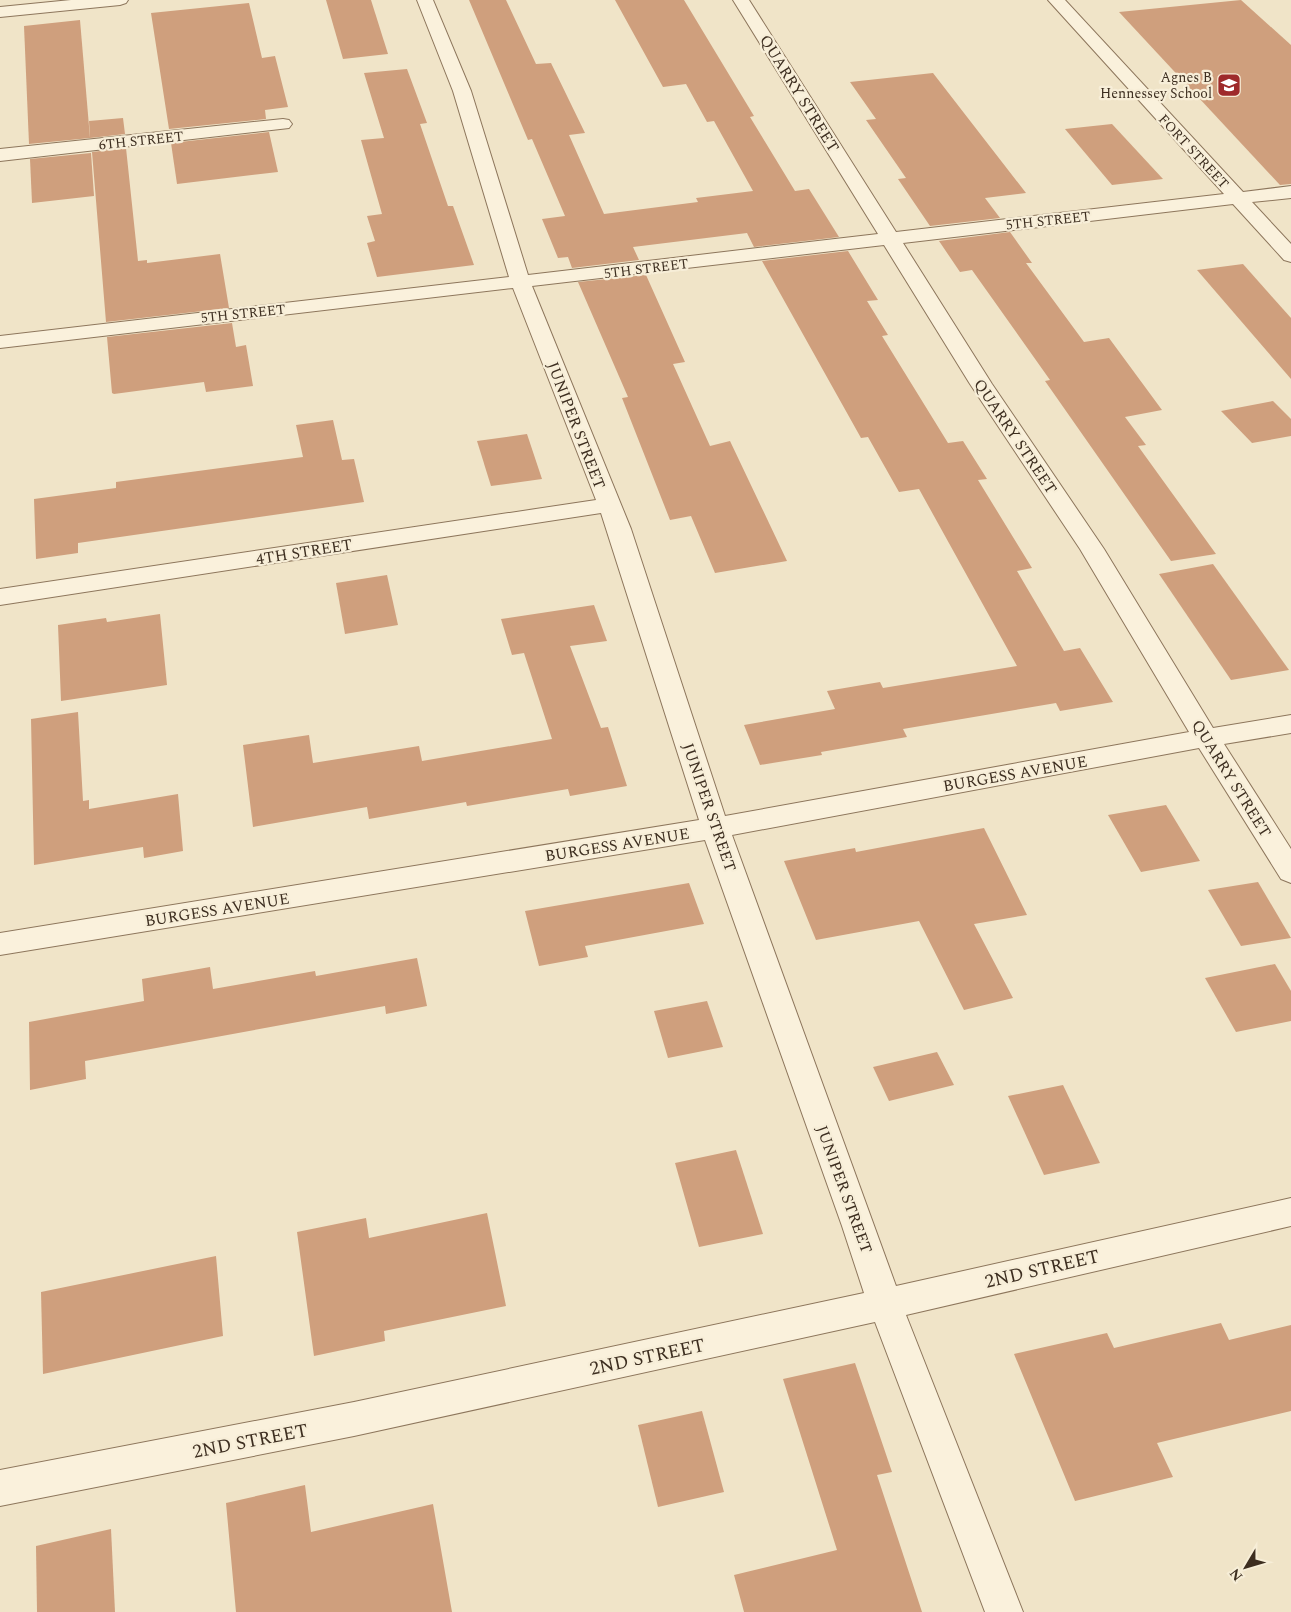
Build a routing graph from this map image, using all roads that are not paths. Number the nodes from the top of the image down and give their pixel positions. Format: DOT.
graph roads {
  1 [pos="120,0"];
  2 [pos="426,0"];
  3 [pos="740,0"];
  4 [pos="1056,0"];
  5 [pos="0,12"];
  6 [pos="283,124"];
  7 [pos="0,155"];
  8 [pos="1291,192"];
  9 [pos="1238,199"];
  10 [pos="891,238"];
  11 [pos="1291,256"];
  12 [pos="521,283"];
  13 [pos="0,342"];
  14 [pos="608,505"];
  15 [pos="0,597"];
  16 [pos="1291,724"];
  17 [pos="1206,738"];
  18 [pos="715,828"];
  19 [pos="1291,872"];
  20 [pos="0,944"];
  21 [pos="1291,1212"];
  22 [pos="885,1304"];
  23 [pos="0,1488"];
  24 [pos="1004,1612"];
  1 -- 5 [label="street"];
  2 -- 12 [label="street, JUNIPER STREET"];
  3 -- 10 [label="street, QUARRY STREET"];
  4 -- 9 [label="street, FORT STREET"];
  6 -- 7 [label="street, 6TH STREET"];
  8 -- 9 [label="street, 5TH STREET"];
  9 -- 10 [label="street, 5TH STREET"];
  9 -- 11 [label="street, FORT STREET"];
  10 -- 12 [label="street, 5TH STREET"];
  10 -- 17 [label="street, QUARRY STREET"];
  12 -- 13 [label="street, 5TH STREET"];
  12 -- 14 [label="street, JUNIPER STREET"];
  14 -- 15 [label="street, 4TH STREET"];
  14 -- 18 [label="street, JUNIPER STREET"];
  16 -- 17 [label="street, BURGESS AVENUE"];
  17 -- 18 [label="street, BURGESS AVENUE"];
  17 -- 19 [label="street, QUARRY STREET"];
  18 -- 20 [label="street, BURGESS AVENUE"];
  18 -- 22 [label="street, JUNIPER STREET"];
  21 -- 22 [label="street, 2ND STREET"];
  22 -- 23 [label="street, 2ND STREET"];
  22 -- 24 [label="street, JUNIPER STREET"];
}
